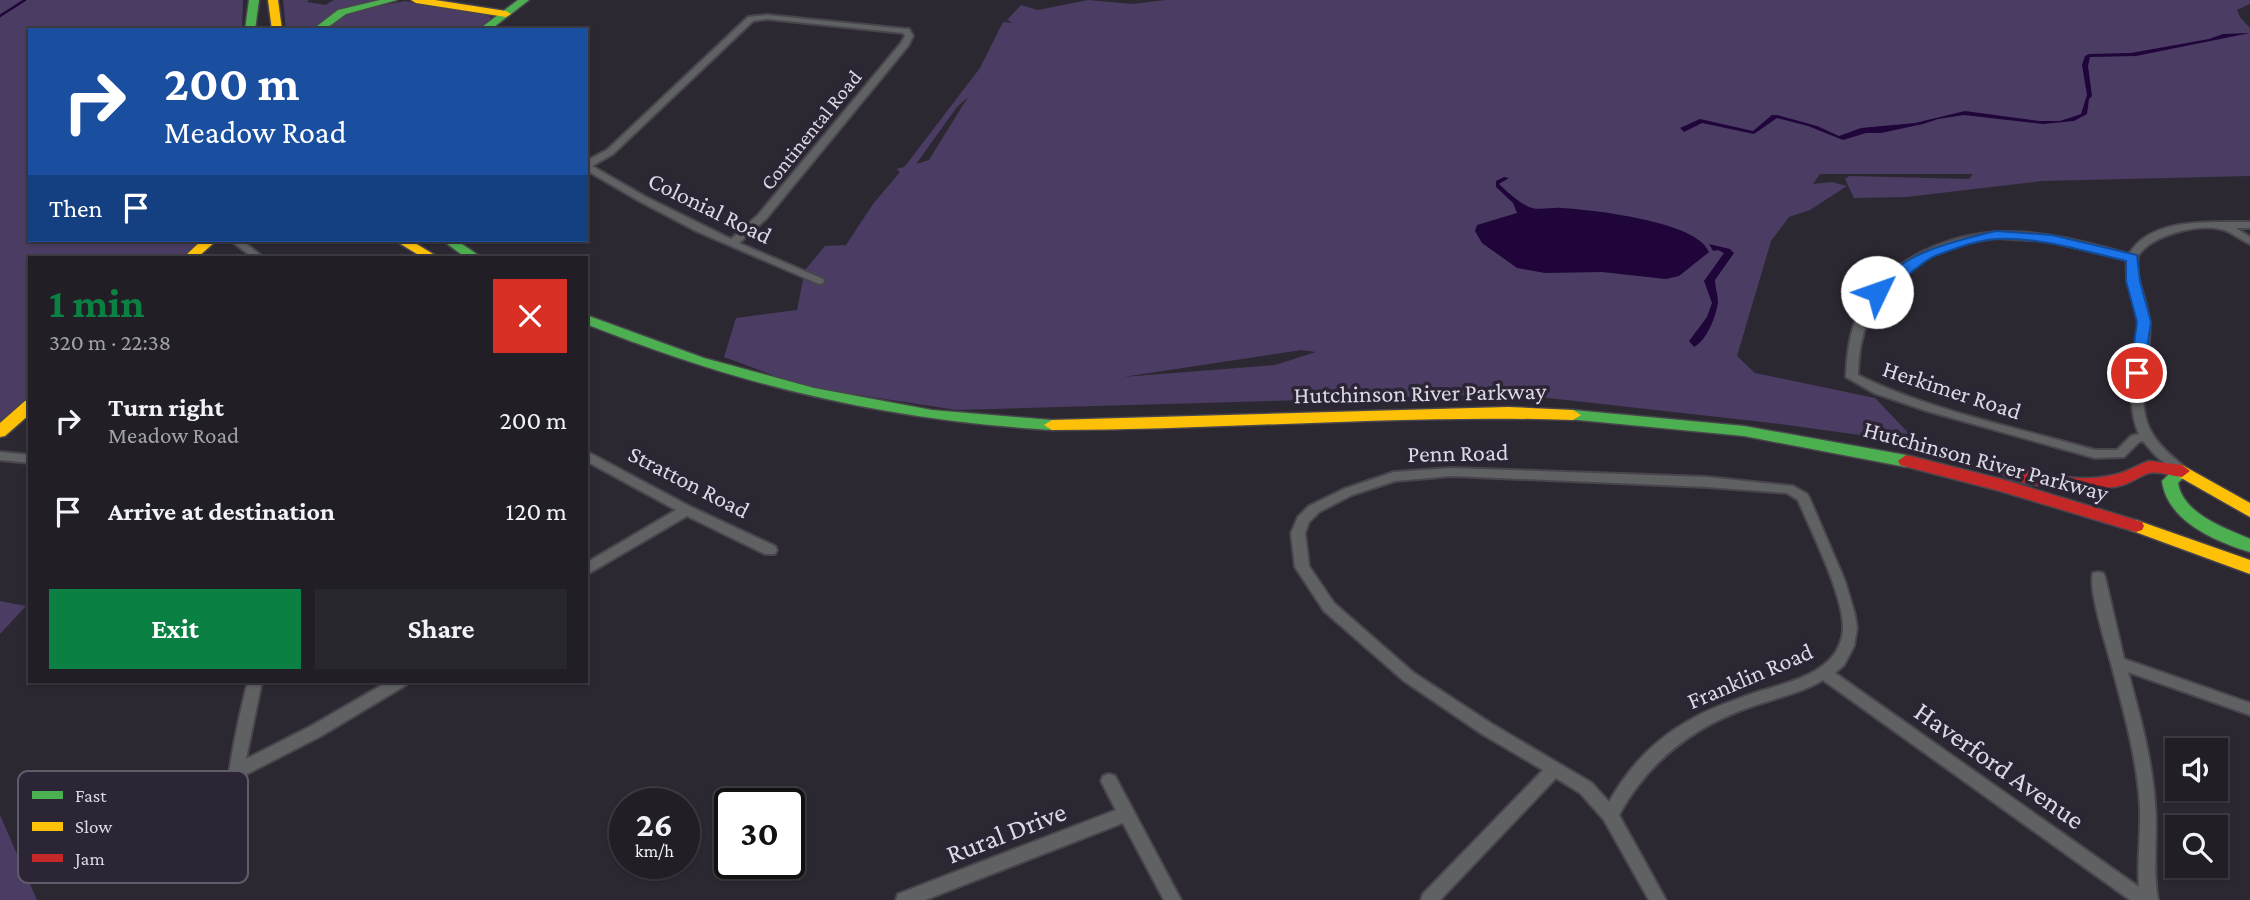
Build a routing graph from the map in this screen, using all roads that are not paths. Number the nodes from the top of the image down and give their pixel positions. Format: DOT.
graph roads {
  1 [pos="256,0"];
  2 [pos="273,0"];
  3 [pos="393,0"];
  4 [pos="416,0"];
  5 [pos="449,0"];
  6 [pos="514,8"];
  7 [pos="250,28"];
  8 [pos="261,28"];
  9 [pos="277,28"];
  10 [pos="319,28"];
  11 [pos="486,28"];
  12 [pos="588,165"];
  13 [pos="588,167"];
  14 [pos="2250,225"];
  15 [pos="2225,227"];
  16 [pos="2250,241"];
  17 [pos="208,242"];
  18 [pos="238,242"];
  19 [pos="405,242"];
  20 [pos="431,242"];
  21 [pos="451,242"];
  22 [pos="732,244"];
  23 [pos="191,256"];
  24 [pos="257,256"];
  25 [pos="429,256"];
  26 [pos="452,256"];
  27 [pos="472,256"];
  28 [pos="2132,258"];
  29 [pos="819,281"];
  30 [pos="588,320"];
  31 [pos="588,333"];
  32 [pos="28,407"];
  33 [pos="1600,417"];
  34 [pos="0,432"];
  35 [pos="2145,436"];
  36 [pos="0,456"];
  37 [pos="588,456"];
  38 [pos="28,459"];
  39 [pos="2182,471"];
  40 [pos="1789,489"];
  41 [pos="686,510"];
  42 [pos="2250,511"];
  43 [pos="2250,546"];
  44 [pos="769,550"];
  45 [pos="2250,567"];
  46 [pos="588,569"];
  47 [pos="2098,577"];
  48 [pos="2250,578"];
  49 [pos="2119,663"];
  50 [pos="1824,673"];
  51 [pos="254,683"];
  52 [pos="398,683"];
  53 [pos="2250,709"];
  54 [pos="1554,769"];
  55 [pos="236,771"];
  56 [pos="238,771"];
  57 [pos="1109,781"];
  58 [pos="1126,814"];
  59 [pos="1610,815"];
  60 [pos="904,900"];
  61 [pos="1173,900"];
  62 [pos="1429,900"];
  63 [pos="1658,900"];
  64 [pos="2144,900"];
  65 [pos="2150,900"];
  1 -- 7 [label="main road"];
  1 -- 8 [label="main road"];
  2 -- 9 [label="main road"];
  3 -- 10 [label="main road"];
  4 -- 6 [label="main road"];
  5 -- 6 [label="main road"];
  6 -- 11 [label="main road"];
  12 -- 22 [label="street, Continental Road"];
  13 -- 22 [label="street, Colonial Road"];
  14 -- 15 [label="street"];
  15 -- 16 [label="street"];
  15 -- 28 [label="street"];
  17 -- 23 [label="main road"];
  18 -- 24 [label="street"];
  19 -- 25 [label="main road"];
  20 -- 26 [label="main road"];
  21 -- 27 [label="main road"];
  22 -- 29 [label="street, Colonial Road"];
  28 -- 35 [label="street"];
  28 -- 35 [label="street, Herkimer Road"];
  30 -- 33 [label="main road, Hutchinson River Parkway"];
  31 -- 48 [label="main road, Hutchinson River Parkway"];
  32 -- 34 [label="main road"];
  33 -- 39 [label="main road"];
  33 -- 45 [label="main road, Hutchinson River Parkway"];
  35 -- 39 [label="street"];
  36 -- 38 [label="street"];
  37 -- 41 [label="street, Stratton Road"];
  39 -- 42 [label="main road"];
  39 -- 43 [label="main road"];
  40 -- 50 [label="street, Franklin Road"];
  40 -- 54 [label="street, Penn Road"];
  41 -- 44 [label="street, Stratton Road"];
  41 -- 46 [label="street"];
  47 -- 49 [label="street"];
  49 -- 53 [label="street"];
  49 -- 65 [label="street"];
  50 -- 59 [label="street, Franklin Road"];
  50 -- 64 [label="street, Haverford Avenue"];
  51 -- 55 [label="street"];
  52 -- 56 [label="street"];
  54 -- 59 [label="street"];
  54 -- 62 [label="street"];
  57 -- 58 [label="street"];
  58 -- 60 [label="street, Rural Drive"];
  58 -- 61 [label="street"];
  59 -- 63 [label="street"];
}
